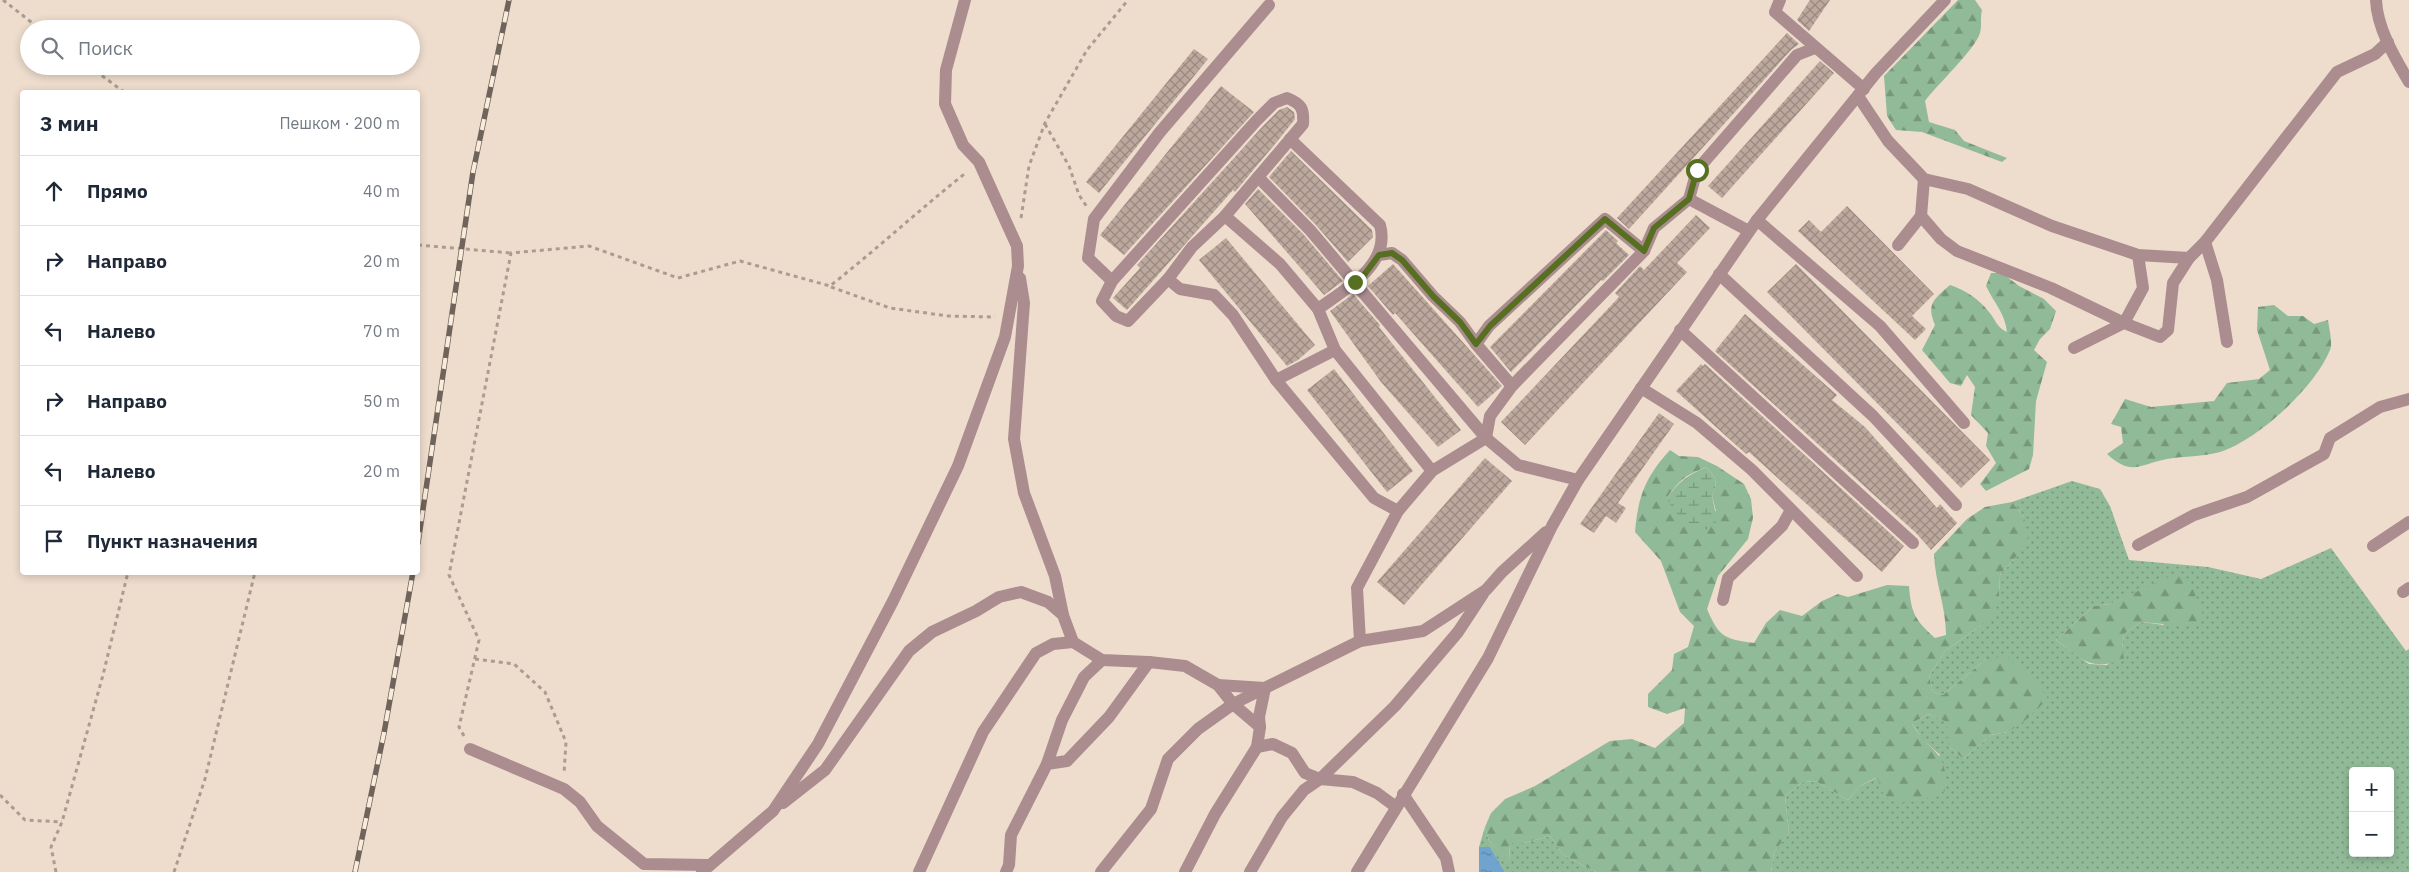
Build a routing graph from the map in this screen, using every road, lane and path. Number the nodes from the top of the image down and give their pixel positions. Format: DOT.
graph roads {
  1 [pos="3,0"];
  2 [pos="965,0"];
  3 [pos="1128,0"];
  4 [pos="1780,0"];
  5 [pos="1945,0"];
  6 [pos="2376,0"];
  7 [pos="1269,5"];
  8 [pos="29,20"];
  9 [pos="2388,42"];
  10 [pos="1815,48"];
  11 [pos="101,75"];
  12 [pos="2409,82"];
  13 [pos="121,90"];
  14 [pos="1861,92"];
  15 [pos="1045,123"];
  16 [pos="1290,140"];
  17 [pos="980,162"];
  18 [pos="1258,177"];
  19 [pos="1924,179"];
  20 [pos="1689,199"];
  21 [pos="1225,216"];
  22 [pos="1921,216"];
  23 [pos="1094,219"];
  24 [pos="1021,220"];
  25 [pos="1756,220"];
  26 [pos="1749,231"];
  27 [pos="2205,242"];
  28 [pos="420,245"];
  29 [pos="1898,245"];
  30 [pos="1644,251"];
  31 [pos="511,253"];
  32 [pos="1379,255"];
  33 [pos="2138,255"];
  34 [pos="2189,258"];
  35 [pos="1018,266"];
  36 [pos="1719,274"];
  37 [pos="1168,279"];
  38 [pos="1112,281"];
  39 [pos="1355,282"];
  40 [pos="830,286"];
  41 [pos="1318,309"];
  42 [pos="1010,318"];
  43 [pos="2124,323"];
  44 [pos="1680,330"];
  45 [pos="2227,342"];
  46 [pos="1476,344"];
  47 [pos="2074,348"];
  48 [pos="1335,350"];
  49 [pos="1276,380"];
  50 [pos="1512,386"];
  51 [pos="1641,388"];
  52 [pos="2409,399"];
  53 [pos="1964,423"];
  54 [pos="1486,438"];
  55 [pos="1432,471"];
  56 [pos="1578,480"];
  57 [pos="1956,505"];
  58 [pos="1790,510"];
  59 [pos="1398,511"];
  60 [pos="2409,522"];
  61 [pos="1552,526"];
  62 [pos="1913,542"];
  63 [pos="2138,545"];
  64 [pos="2373,546"];
  65 [pos="127,575"];
  66 [pos="254,575"];
  67 [pos="1857,576"];
  68 [pos="1486,590"];
  69 [pos="1723,600"];
  70 [pos="1063,616"];
  71 [pos="1360,641"];
  72 [pos="1073,642"];
  73 [pos="475,659"];
  74 [pos="1102,660"];
  75 [pos="1149,662"];
  76 [pos="1218,685"];
  77 [pos="1265,688"];
  78 [pos="1233,704"];
  79 [pos="1260,727"];
  80 [pos="1257,747"];
  81 [pos="470,749"];
  82 [pos="1047,764"];
  83 [pos="1320,779"];
  84 [pos="564,789"];
  85 [pos="1403,794"];
  86 [pos="0,795"];
  87 [pos="1396,807"];
  88 [pos="773,811"];
  89 [pos="62,822"];
  90 [pos="647,868"];
  91 [pos="706,869"];
  92 [pos="56,872"];
  93 [pos="174,872"];
  94 [pos="919,872"];
  95 [pos="1006,872"];
  96 [pos="1101,872"];
  97 [pos="1185,872"];
  98 [pos="1250,872"];
  99 [pos="1357,872"];
  100 [pos="1449,872"];
  1 -- 8 [label="path"];
  2 -- 17 [label="street"];
  3 -- 15 [label="path"];
  4 -- 10 [label="street"];
  5 -- 14 [label="street"];
  6 -- 9 [label="street"];
  7 -- 23 [label="street"];
  9 -- 12 [label="street"];
  9 -- 27 [label="street"];
  10 -- 14 [label="street"];
  10 -- 20 [label="street"];
  11 -- 13 [label="path"];
  14 -- 19 [label="street"];
  14 -- 25 [label="street"];
  15 -- 23 [label="path"];
  15 -- 24 [label="path"];
  16 -- 18 [label="street"];
  16 -- 32 [label="street"];
  16 -- 38 [label="street"];
  17 -- 35 [label="street"];
  17 -- 40 [label="path"];
  18 -- 21 [label="street"];
  18 -- 39 [label="street"];
  19 -- 22 [label="street"];
  19 -- 33 [label="street"];
  20 -- 26 [label="street"];
  20 -- 30 [label="street"];
  21 -- 37 [label="street"];
  21 -- 41 [label="street"];
  22 -- 29 [label="street"];
  22 -- 43 [label="street"];
  23 -- 38 [label="street"];
  25 -- 26 [label="street"];
  25 -- 53 [label="street"];
  26 -- 36 [label="street"];
  27 -- 34 [label="street"];
  27 -- 45 [label="street"];
  28 -- 31 [label="path"];
  30 -- 46 [label="street"];
  30 -- 50 [label="street"];
  31 -- 40 [label="path"];
  31 -- 73 [label="path"];
  32 -- 39 [label="street"];
  32 -- 46 [label="street"];
  33 -- 34 [label="street"];
  33 -- 43 [label="street"];
  34 -- 43 [label="street"];
  35 -- 42 [label="street"];
  35 -- 70 [label="street"];
  36 -- 44 [label="street"];
  36 -- 57 [label="street"];
  37 -- 38 [label="street"];
  37 -- 49 [label="street"];
  39 -- 41 [label="street"];
  39 -- 54 [label="street"];
  40 -- 42 [label="path"];
  41 -- 48 [label="street"];
  42 -- 88 [label="street"];
  43 -- 47 [label="street"];
  44 -- 51 [label="street"];
  44 -- 62 [label="street"];
  46 -- 50 [label="street"];
  48 -- 49 [label="street"];
  48 -- 55 [label="street"];
  49 -- 59 [label="street"];
  50 -- 54 [label="street"];
  51 -- 56 [label="street"];
  51 -- 58 [label="street"];
  52 -- 63 [label="street"];
  54 -- 55 [label="street"];
  54 -- 56 [label="street"];
  55 -- 59 [label="street"];
  56 -- 61 [label="street"];
  58 -- 67 [label="street"];
  58 -- 69 [label="street"];
  59 -- 71 [label="street"];
  60 -- 64 [label="street"];
  61 -- 68 [label="street"];
  61 -- 85 [label="street"];
  65 -- 89 [label="path"];
  66 -- 93 [label="path"];
  68 -- 71 [label="street"];
  68 -- 83 [label="street"];
  70 -- 72 [label="street"];
  70 -- 88 [label="street"];
  71 -- 77 [label="street"];
  72 -- 74 [label="street"];
  72 -- 94 [label="street"];
  73 -- 81 [label="path"];
  73 -- 84 [label="path"];
  74 -- 75 [label="street"];
  74 -- 82 [label="street"];
  75 -- 76 [label="street"];
  75 -- 82 [label="street"];
  76 -- 77 [label="street"];
  76 -- 78 [label="street"];
  77 -- 78 [label="street"];
  77 -- 79 [label="street"];
  78 -- 79 [label="street"];
  78 -- 96 [label="street"];
  79 -- 80 [label="street"];
  80 -- 83 [label="street"];
  80 -- 97 [label="street"];
  81 -- 84 [label="street"];
  82 -- 95 [label="street"];
  83 -- 87 [label="street"];
  83 -- 98 [label="street"];
  84 -- 90 [label="street"];
  85 -- 87 [label="street"];
  85 -- 100 [label="street"];
  86 -- 89 [label="path"];
  87 -- 99 [label="street"];
  88 -- 91 [label="street"];
  89 -- 92 [label="path"];
  90 -- 91 [label="street"];
}
